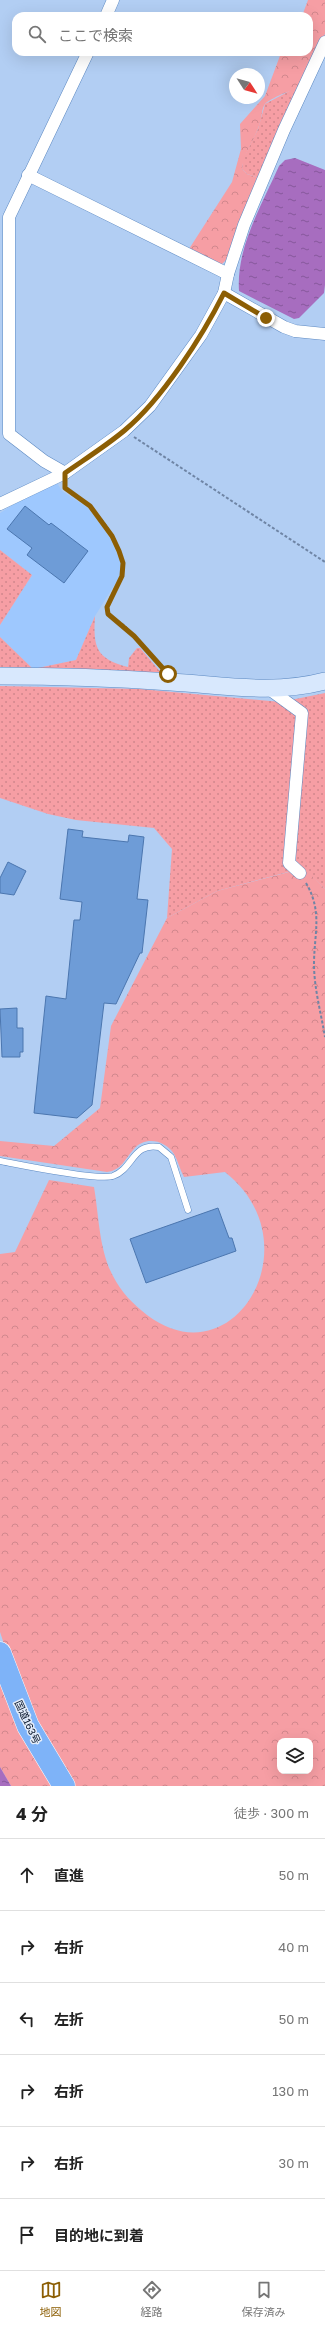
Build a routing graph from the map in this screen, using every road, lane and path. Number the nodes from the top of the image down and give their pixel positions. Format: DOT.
graph roads {
  1 [pos="113,0"];
  2 [pos="108,12"];
  3 [pos="325,42"];
  4 [pos="86,56"];
  5 [pos="28,175"];
  6 [pos="228,274"];
  7 [pos="224,293"];
  8 [pos="325,334"];
  9 [pos="124,431"];
  10 [pos="65,473"];
  11 [pos="0,504"];
  12 [pos="325,562"];
  13 [pos="0,676"];
  14 [pos="325,681"];
  15 [pos="173,682"];
  16 [pos="269,690"];
  17 [pos="300,873"];
  18 [pos="325,1037"];
  19 [pos="0,1161"];
  20 [pos="188,1210"];
  21 [pos="0,1653"];
  22 [pos="64,1786"];
  1 -- 2 [label="street"];
  3 -- 6 [label="street"];
  4 -- 5 [label="street"];
  5 -- 6 [label="street"];
  5 -- 10 [label="street"];
  6 -- 7 [label="street"];
  7 -- 8 [label="street"];
  7 -- 9 [label="street"];
  9 -- 10 [label="street"];
  9 -- 12 [label="path"];
  10 -- 11 [label="street"];
  10 -- 15 [label="path"];
  13 -- 15 [label="street"];
  14 -- 16 [label="street"];
  15 -- 16 [label="street"];
  16 -- 17 [label="street"];
  17 -- 18 [label="path"];
  19 -- 20 [label="lane"];
  21 -- 22 [label="highway, 国道163号"];
}
